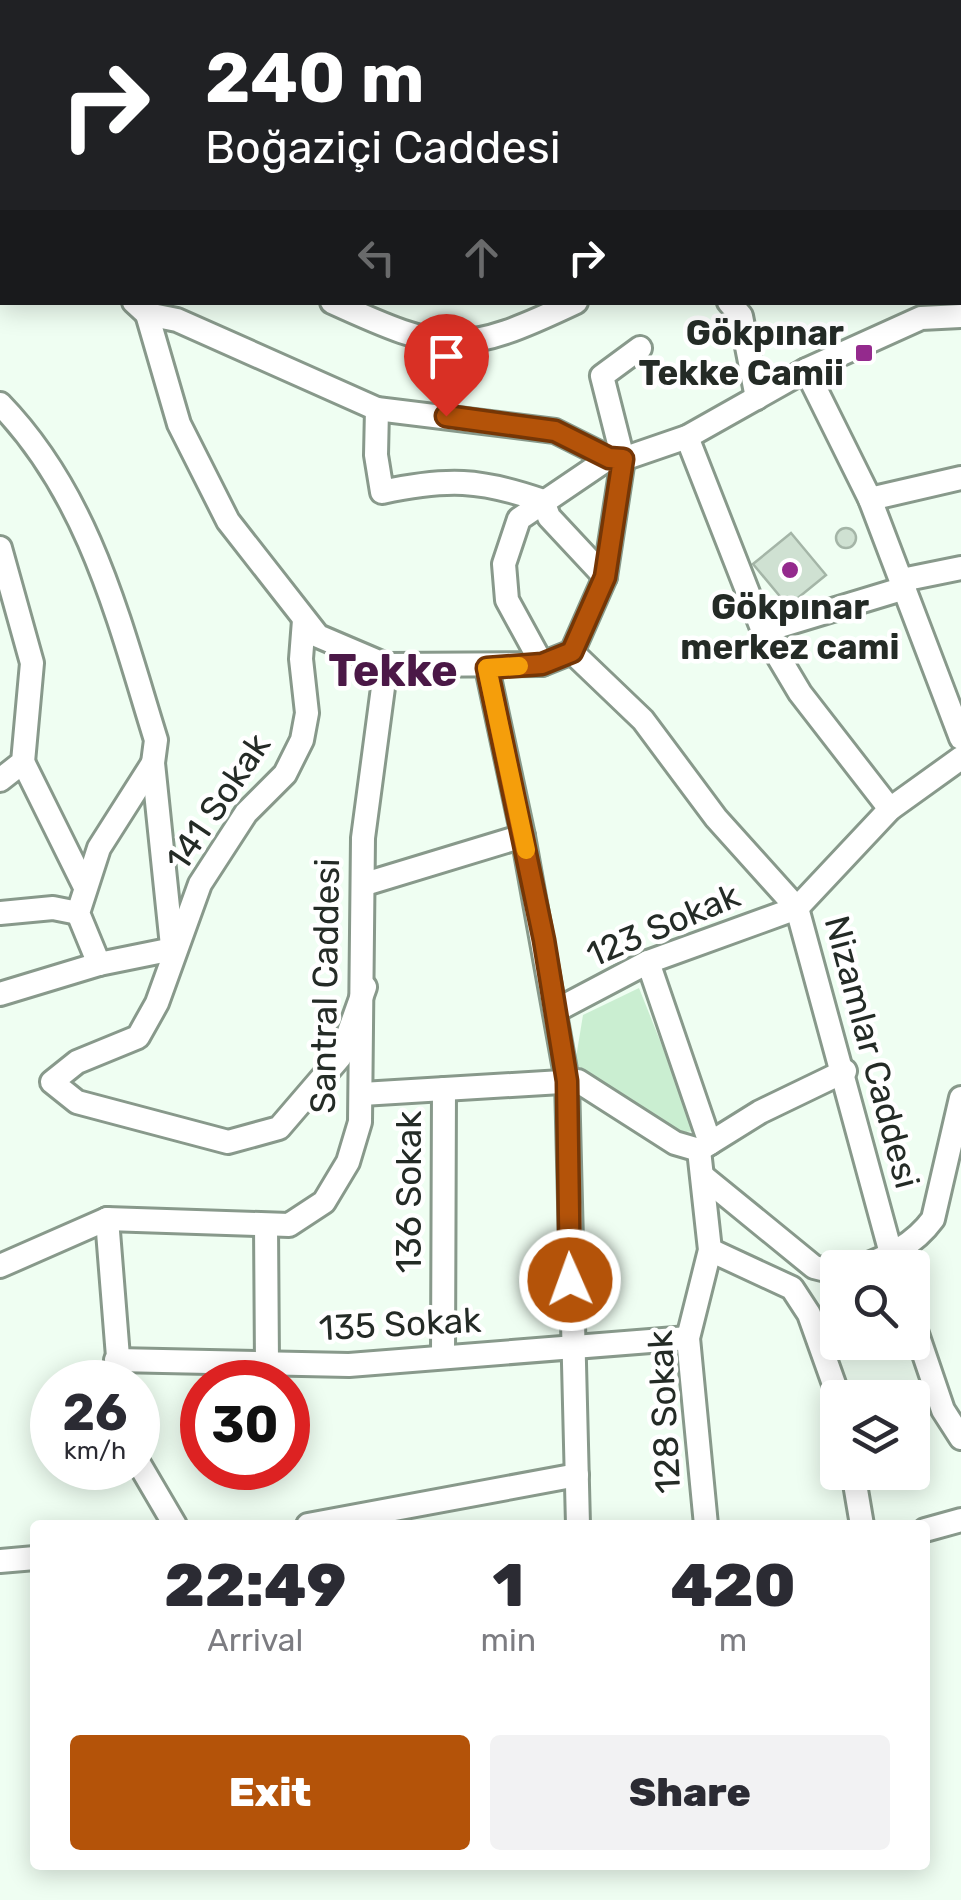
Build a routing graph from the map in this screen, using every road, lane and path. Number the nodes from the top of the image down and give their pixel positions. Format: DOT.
graph roads {
  1 [pos="339,305"];
  2 [pos="570,305"];
  3 [pos="732,305"];
  4 [pos="140,308"];
  5 [pos="918,310"];
  6 [pos="961,316"];
  7 [pos="640,348"];
  8 [pos="806,370"];
  9 [pos="757,398"];
  10 [pos="0,404"];
  11 [pos="377,409"];
  12 [pos="688,437"];
  13 [pos="616,458"];
  14 [pos="961,478"];
  15 [pos="870,498"];
  16 [pos="543,500"];
  17 [pos="0,548"];
  18 [pos="961,568"];
  19 [pos="605,577"];
  20 [pos="903,584"];
  21 [pos="304,620"];
  22 [pos="763,631"];
  23 [pos="572,652"];
  24 [pos="386,664"];
  25 [pos="542,664"];
  26 [pos="487,668"];
  27 [pos="961,738"];
  28 [pos="961,758"];
  29 [pos="23,762"];
  30 [pos="153,763"];
  31 [pos="0,780"];
  32 [pos="890,809"];
  33 [pos="524,836"];
  34 [pos="365,884"];
  35 [pos="85,887"];
  36 [pos="797,908"];
  37 [pos="0,912"];
  38 [pos="78,913"];
  39 [pos="173,949"];
  40 [pos="648,962"];
  41 [pos="99,964"];
  42 [pos="364,987"];
  43 [pos="0,994"];
  44 [pos="557,1010"];
  45 [pos="845,1071"];
  46 [pos="567,1081"];
  47 [pos="444,1089"];
  48 [pos="362,1094"];
  49 [pos="961,1098"];
  50 [pos="705,1146"];
  51 [pos="705,1178"];
  52 [pos="107,1220"];
  53 [pos="266,1225"];
  54 [pos="710,1250"];
  55 [pos="890,1250"];
  56 [pos="905,1250"];
  57 [pos="0,1266"];
  58 [pos="820,1267"];
  59 [pos="688,1338"];
  60 [pos="574,1349"];
  61 [pos="443,1356"];
  62 [pos="117,1360"];
  63 [pos="266,1360"];
  64 [pos="926,1360"];
  65 [pos="310,1365"];
  66 [pos="833,1380"];
  67 [pos="961,1438"];
  68 [pos="577,1474"];
  69 [pos="154,1490"];
  70 [pos="856,1490"];
  71 [pos="172,1520"];
  72 [pos="334,1520"];
  73 [pos="578,1520"];
  74 [pos="706,1520"];
  75 [pos="861,1520"];
  76 [pos="961,1520"];
  77 [pos="930,1529"];
  78 [pos="30,1558"];
  79 [pos="0,1561"];
  1 -- 2 [label="street"];
  3 -- 9 [label="street"];
  4 -- 11 [label="street"];
  4 -- 21 [label="street"];
  5 -- 6 [label="street"];
  5 -- 8 [label="street"];
  7 -- 13 [label="street"];
  8 -- 9 [label="street"];
  8 -- 15 [label="street"];
  9 -- 12 [label="street"];
  10 -- 30 [label="street"];
  11 -- 13 [label="street"];
  11 -- 16 [label="street"];
  12 -- 13 [label="street"];
  12 -- 22 [label="street"];
  13 -- 16 [label="street"];
  13 -- 19 [label="street"];
  14 -- 15 [label="street"];
  15 -- 20 [label="street"];
  16 -- 19 [label="street"];
  16 -- 25 [label="street"];
  17 -- 29 [label="street"];
  18 -- 20 [label="street"];
  19 -- 23 [label="street"];
  20 -- 22 [label="street"];
  20 -- 27 [label="street"];
  21 -- 24 [label="street"];
  21 -- 39 [label="street, 141 Sokak"];
  22 -- 32 [label="street"];
  23 -- 25 [label="street"];
  23 -- 36 [label="street, Nizamlar Caddesi"];
  24 -- 26 [label="street"];
  24 -- 34 [label="street, Santral Caddesi"];
  25 -- 26 [label="street"];
  26 -- 33 [label="street"];
  28 -- 32 [label="street"];
  29 -- 31 [label="street"];
  29 -- 35 [label="street"];
  30 -- 35 [label="street"];
  30 -- 39 [label="street"];
  32 -- 36 [label="street"];
  33 -- 34 [label="street"];
  33 -- 44 [label="street"];
  34 -- 42 [label="street, Santral Caddesi"];
  35 -- 38 [label="street"];
  36 -- 40 [label="street, 123 Sokak"];
  36 -- 45 [label="street, Nizamlar Caddesi"];
  37 -- 38 [label="street"];
  38 -- 41 [label="street"];
  39 -- 41 [label="street"];
  39 -- 42 [label="street, 141 Sokak"];
  40 -- 44 [label="street, 123 Sokak"];
  40 -- 50 [label="street, 128 Sokak"];
  41 -- 43 [label="street"];
  42 -- 48 [label="street, Santral Caddesi"];
  44 -- 46 [label="street"];
  45 -- 50 [label="street"];
  45 -- 55 [label="street, Nizamlar Caddesi"];
  46 -- 47 [label="street"];
  46 -- 50 [label="street"];
  46 -- 60 [label="street"];
  47 -- 48 [label="street"];
  47 -- 61 [label="street, 136 Sokak"];
  48 -- 53 [label="street, Santral Caddesi"];
  49 -- 56 [label="street"];
  50 -- 51 [label="street, 128 Sokak"];
  51 -- 54 [label="street, 128 Sokak"];
  51 -- 58 [label="street"];
  52 -- 53 [label="street, Santral Caddesi"];
  52 -- 57 [label="street, Santral Caddesi"];
  52 -- 62 [label="street"];
  53 -- 63 [label="street"];
  54 -- 59 [label="street, 128 Sokak"];
  54 -- 66 [label="street"];
  59 -- 60 [label="street, 135 Sokak"];
  59 -- 74 [label="street, 128 Sokak"];
  60 -- 61 [label="street, 135 Sokak"];
  60 -- 68 [label="street"];
  61 -- 65 [label="street, 135 Sokak"];
  64 -- 67 [label="street"];
  68 -- 72 [label="street"];
  68 -- 73 [label="street"];
  69 -- 71 [label="street"];
  70 -- 75 [label="street"];
  76 -- 77 [label="street"];
  78 -- 79 [label="street"];
}
